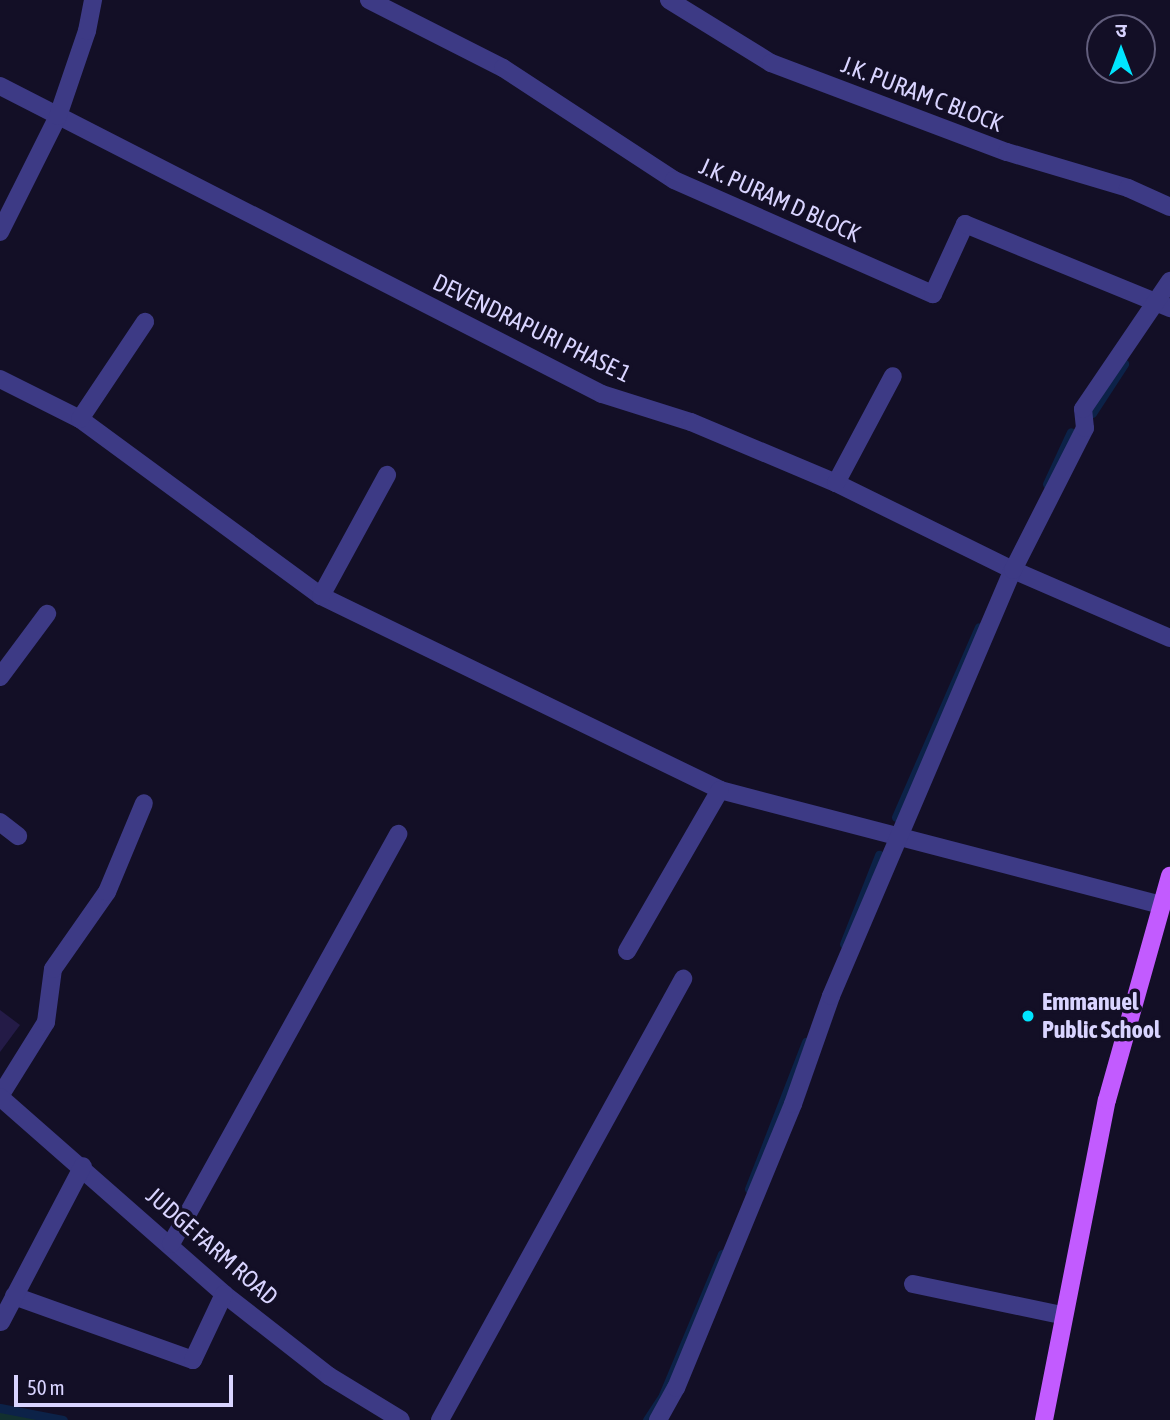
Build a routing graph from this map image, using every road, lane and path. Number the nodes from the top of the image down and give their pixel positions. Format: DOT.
graph roads {
  1 [pos="93,0"];
  2 [pos="369,0"];
  3 [pos="669,0"];
  4 [pos="0,86"];
  5 [pos="58,116"];
  6 [pos="1170,207"];
  7 [pos="0,232"];
  8 [pos="1170,281"];
  9 [pos="1162,305"];
  10 [pos="145,322"];
  11 [pos="893,376"];
  12 [pos="0,379"];
  13 [pos="80,419"];
  14 [pos="387,475"];
  15 [pos="836,483"];
  16 [pos="1013,570"];
  17 [pos="321,596"];
  18 [pos="47,614"];
  19 [pos="1170,638"];
  20 [pos="0,677"];
  21 [pos="720,790"];
  22 [pos="144,803"];
  23 [pos="0,822"];
  24 [pos="398,834"];
  25 [pos="901,834"];
  26 [pos="18,836"];
  27 [pos="1170,876"];
  28 [pos="1162,905"];
  29 [pos="627,951"];
  30 [pos="683,979"];
  31 [pos="0,1096"];
  32 [pos="83,1166"];
  33 [pos="171,1244"];
  34 [pos="913,1284"];
  35 [pos="224,1294"];
  36 [pos="14,1296"];
  37 [pos="1062,1315"];
  38 [pos="1,1322"];
  39 [pos="401,1420"];
  40 [pos="440,1420"];
  41 [pos="658,1420"];
  42 [pos="1044,1420"];
  1 -- 5 [label="street"];
  2 -- 9 [label="street, J.K. PURAM D BLOCK"];
  3 -- 6 [label="street, J.K. PURAM C BLOCK"];
  4 -- 5 [label="street, DEVENDRAPURI PHASE 1"];
  5 -- 7 [label="street"];
  5 -- 15 [label="street, DEVENDRAPURI PHASE 1"];
  8 -- 9 [label="street"];
  9 -- 16 [label="street"];
  10 -- 13 [label="street"];
  11 -- 15 [label="street"];
  12 -- 13 [label="street"];
  13 -- 17 [label="street"];
  14 -- 17 [label="street"];
  15 -- 16 [label="street, DEVENDRAPURI PHASE 1"];
  16 -- 19 [label="street, DEVENDRAPURI PHASE 1"];
  16 -- 25 [label="street"];
  17 -- 21 [label="street"];
  18 -- 20 [label="street"];
  21 -- 25 [label="street"];
  21 -- 29 [label="street"];
  22 -- 31 [label="street"];
  23 -- 26 [label="street"];
  24 -- 33 [label="street"];
  25 -- 28 [label="street"];
  25 -- 41 [label="street"];
  27 -- 28 [label="main road"];
  28 -- 37 [label="main road"];
  30 -- 40 [label="street"];
  31 -- 32 [label="street, JUDGE FARM ROAD"];
  32 -- 33 [label="street, JUDGE FARM ROAD"];
  32 -- 36 [label="street"];
  33 -- 35 [label="street, JUDGE FARM ROAD"];
  34 -- 37 [label="street"];
  35 -- 36 [label="street"];
  35 -- 39 [label="street, JUDGE FARM ROAD"];
  36 -- 38 [label="street"];
  37 -- 42 [label="main road"];
}
